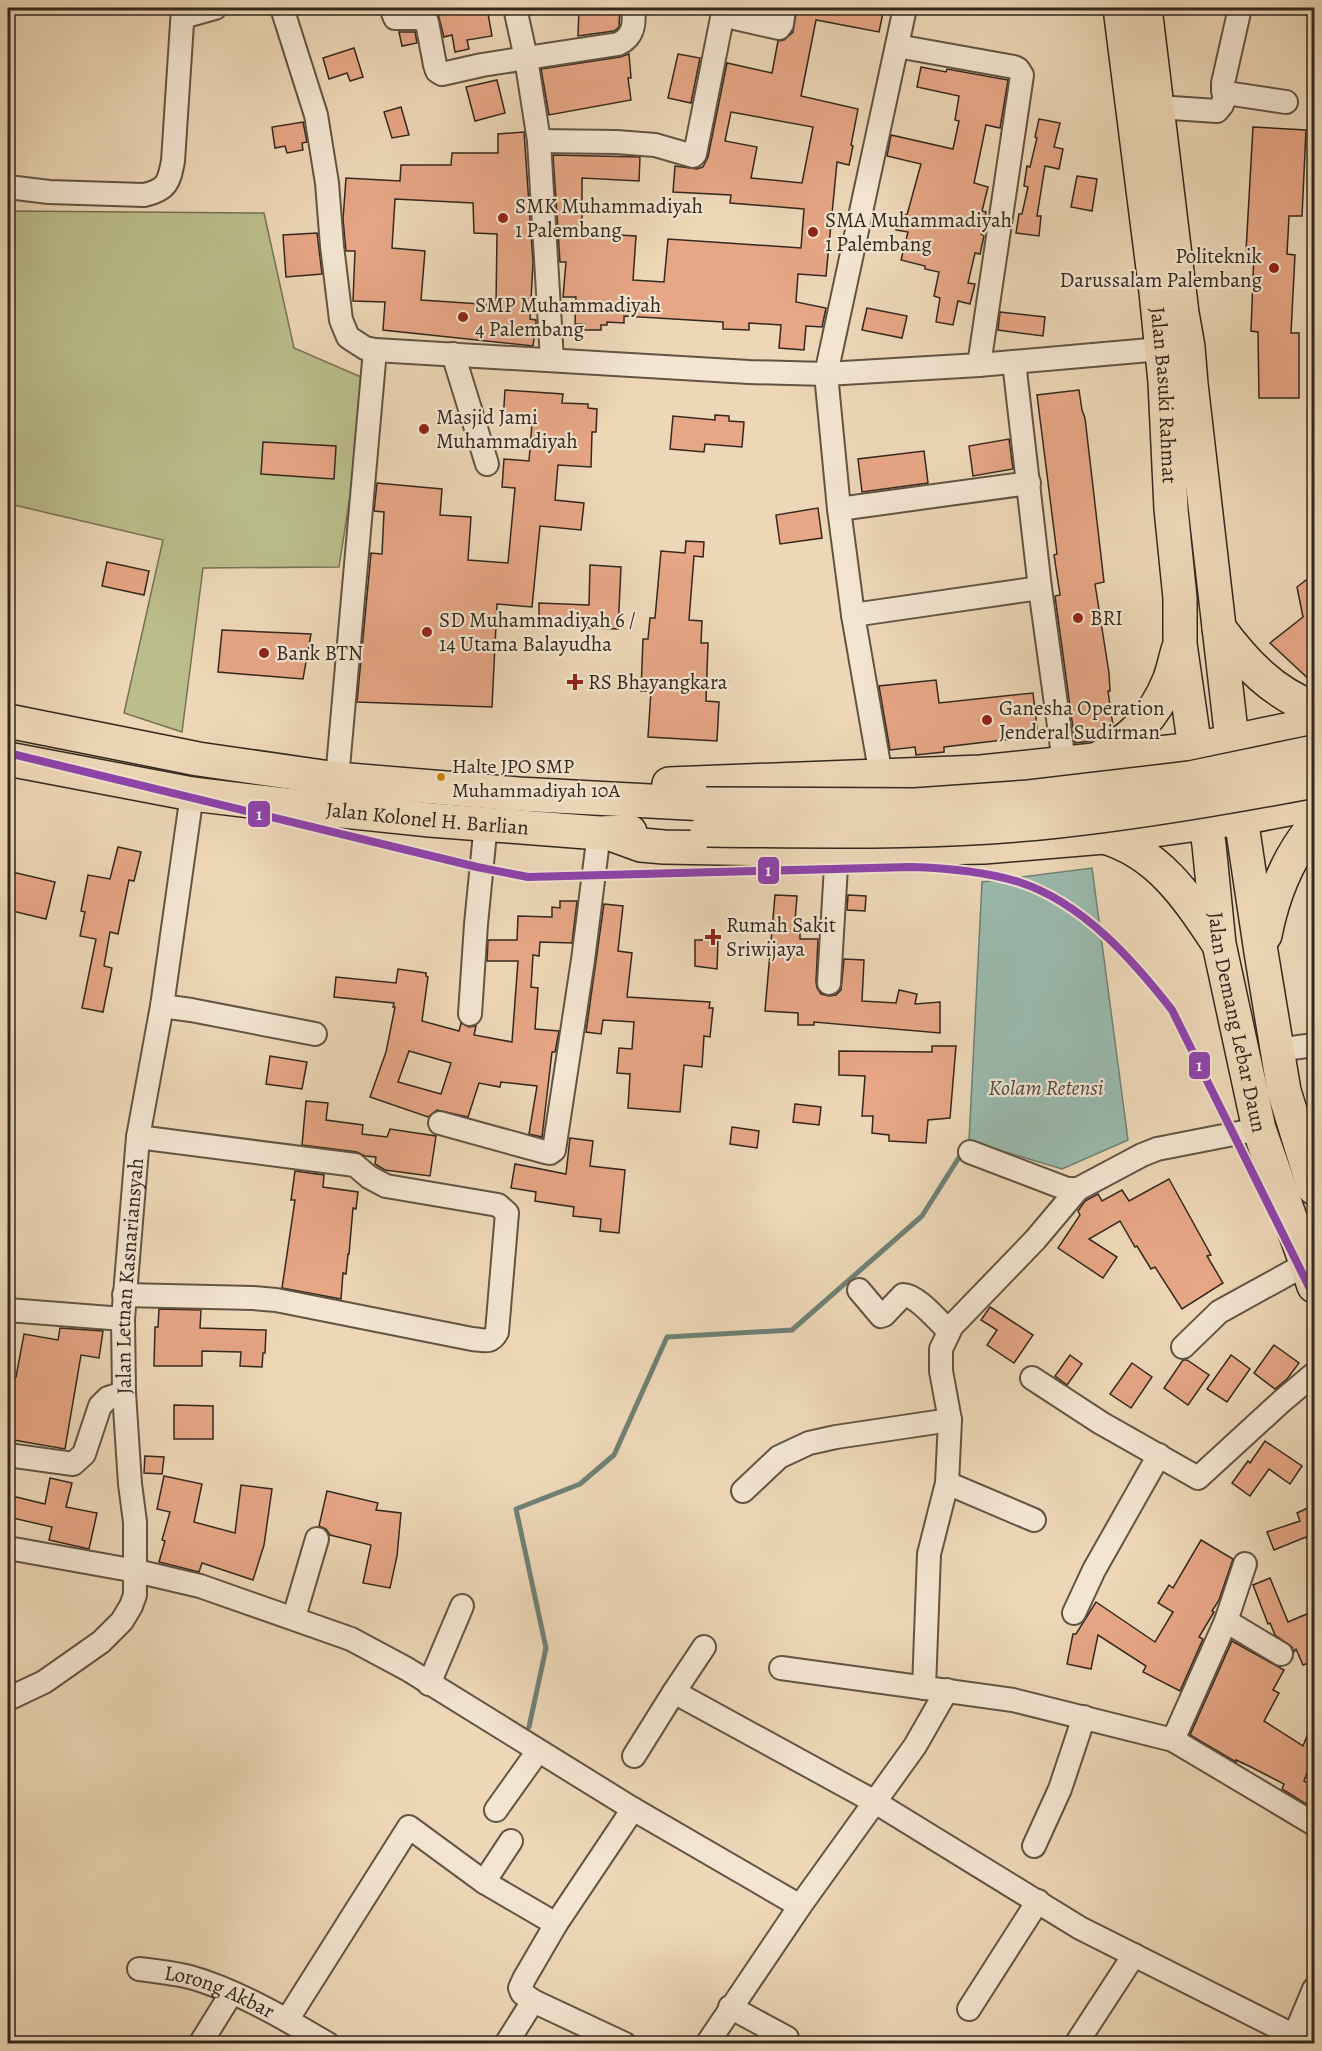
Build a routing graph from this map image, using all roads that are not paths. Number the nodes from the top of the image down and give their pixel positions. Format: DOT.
graph roads {
  1 [pos="215,8"];
  2 [pos="282,8"];
  3 [pos="391,8"];
  4 [pos="515,8"];
  5 [pos="633,8"];
  6 [pos="784,8"];
  7 [pos="905,8"];
  8 [pos="1120,8"];
  9 [pos="1145,8"];
  10 [pos="1240,8"];
  11 [pos="183,12"];
  12 [pos="897,46"];
  13 [pos="526,58"];
  14 [pos="1226,93"];
  15 [pos="1286,102"];
  16 [pos="1157,107"];
  17 [pos="539,141"];
  18 [pos="8,187"];
  19 [pos="1161,349"];
  20 [pos="375,350"];
  21 [pos="453,354"];
  22 [pos="552,360"];
  23 [pos="1014,362"];
  24 [pos="979,364"];
  25 [pos="826,374"];
  26 [pos="487,464"];
  27 [pos="1029,483"];
  28 [pos="839,509"];
  29 [pos="1040,588"];
  30 [pos="853,615"];
  31 [pos="1219,628"];
  32 [pos="1180,644"];
  33 [pos="1314,708"];
  34 [pos="8,721"];
  35 [pos="1314,724"];
  36 [pos="1232,743"];
  37 [pos="1196,749"];
  38 [pos="1314,753"];
  39 [pos="8,759"];
  40 [pos="1096,759"];
  41 [pos="1064,762"];
  42 [pos="981,772"];
  43 [pos="881,776"];
  44 [pos="337,779"];
  45 [pos="1314,781"];
  46 [pos="192,794"];
  47 [pos="620,801"];
  48 [pos="1314,804"];
  49 [pos="706,817"];
  50 [pos="1241,818"];
  51 [pos="486,823"];
  52 [pos="1206,823"];
  53 [pos="1314,826"];
  54 [pos="604,833"];
  55 [pos="1104,837"];
  56 [pos="984,847"];
  57 [pos="837,850"];
  58 [pos="1220,944"];
  59 [pos="1261,952"];
  60 [pos="829,983"];
  61 [pos="162,1006"];
  62 [pos="470,1014"];
  63 [pos="315,1034"];
  64 [pos="1314,1046"];
  65 [pos="1277,1050"];
  66 [pos="440,1123"];
  67 [pos="1259,1129"];
  68 [pos="138,1137"];
  69 [pos="970,1152"];
  70 [pos="1314,1188"];
  71 [pos="1078,1189"];
  72 [pos="1310,1275"];
  73 [pos="860,1290"];
  74 [pos="124,1295"];
  75 [pos="8,1310"];
  76 [pos="123,1319"];
  77 [pos="948,1330"];
  78 [pos="1183,1347"];
  79 [pos="1314,1374"];
  80 [pos="1032,1378"];
  81 [pos="124,1394"];
  82 [pos="950,1420"];
  83 [pos="8,1455"];
  84 [pos="1159,1455"];
  85 [pos="947,1483"];
  86 [pos="743,1491"];
  87 [pos="1034,1520"];
  88 [pos="317,1539"];
  89 [pos="8,1548"];
  90 [pos="1245,1564"];
  91 [pos="136,1572"];
  92 [pos="462,1606"];
  93 [pos="1074,1613"];
  94 [pos="294,1617"];
  95 [pos="1226,1621"];
  96 [pos="704,1647"];
  97 [pos="1281,1654"];
  98 [pos="781,1668"];
  99 [pos="429,1684"];
  100 [pos="924,1688"];
  101 [pos="947,1690"];
  102 [pos="674,1692"];
  103 [pos="8,1699"];
  104 [pos="1084,1717"];
  105 [pos="1173,1740"];
  106 [pos="538,1751"];
  107 [pos="634,1756"];
  108 [pos="875,1802"];
  109 [pos="633,1809"];
  110 [pos="496,1810"];
  111 [pos="1314,1824"];
  112 [pos="511,1841"];
  113 [pos="1034,1846"];
  114 [pos="484,1882"];
  115 [pos="1038,1901"];
  116 [pos="800,1906"];
  117 [pos="556,1924"];
  118 [pos="1134,1955"];
  119 [pos="139,1969"];
  120 [pos="231,1994"];
  121 [pos="1312,1999"];
  122 [pos="533,2001"];
  123 [pos="730,2007"];
  124 [pos="969,2009"];
  125 [pos="287,2020"];
  126 [pos="787,2038"];
  127 [pos="1293,2040"];
  128 [pos="200,2043"];
  129 [pos="328,2043"];
  130 [pos="506,2043"];
  131 [pos="625,2043"];
  132 [pos="707,2043"];
  133 [pos="1076,2043"];
  1 -- 11 [label="street"];
  2 -- 20 [label="street"];
  3 -- 13 [label="street"];
  4 -- 13 [label="street"];
  5 -- 13 [label="street"];
  6 -- 17 [label="street"];
  7 -- 12 [label="street"];
  8 -- 19 [label="highway, Jalan Basuki Rahmat"];
  9 -- 16 [label="highway, Jalan Basuki Rahmat"];
  10 -- 14 [label="street"];
  11 -- 18 [label="street"];
  12 -- 24 [label="street"];
  12 -- 25 [label="street"];
  13 -- 17 [label="street"];
  14 -- 15 [label="street"];
  14 -- 16 [label="street"];
  16 -- 31 [label="highway, Jalan Basuki Rahmat"];
  17 -- 22 [label="street"];
  19 -- 23 [label="street"];
  19 -- 32 [label="highway, Jalan Basuki Rahmat"];
  20 -- 21 [label="street"];
  20 -- 44 [label="street"];
  21 -- 22 [label="street"];
  21 -- 26 [label="street"];
  22 -- 25 [label="street"];
  23 -- 24 [label="street"];
  23 -- 27 [label="street"];
  24 -- 25 [label="street"];
  25 -- 28 [label="street"];
  27 -- 28 [label="street"];
  27 -- 29 [label="street"];
  28 -- 30 [label="street"];
  29 -- 30 [label="street"];
  29 -- 41 [label="street"];
  30 -- 43 [label="street"];
  31 -- 33 [label="highway"];
  31 -- 36 [label="highway, Jalan Basuki Rahmat"];
  32 -- 37 [label="highway, Jalan Basuki Rahmat"];
  32 -- 40 [label="highway"];
  34 -- 44 [label="highway, Jalan Kolonel H. Barlian"];
  35 -- 36 [label="highway"];
  36 -- 37 [label="highway"];
  36 -- 50 [label="highway, Jalan Demang Lebar Daun"];
  37 -- 40 [label="highway"];
  37 -- 52 [label="highway, Jalan Demang Lebar Daun"];
  38 -- 49 [label="highway, bridge"];
  39 -- 46 [label="highway, Jalan Kolonel H. Barlian"];
  40 -- 41 [label="highway"];
  41 -- 42 [label="highway"];
  42 -- 43 [label="highway"];
  42 -- 56 [label="highway"];
  43 -- 47 [label="highway"];
  44 -- 47 [label="highway, Jalan Kolonel H. Barlian"];
  45 -- 49 [label="highway, bridge"];
  46 -- 51 [label="highway, Jalan Kolonel H. Barlian"];
  46 -- 61 [label="street, Jalan Letnan Kasnariansyah"];
  47 -- 49 [label="highway, Jalan Kolonel H. Barlian"];
  48 -- 50 [label="highway"];
  49 -- 54 [label="highway, Jalan Kolonel H. Barlian"];
  50 -- 52 [label="highway"];
  50 -- 59 [label="highway, Jalan Demang Lebar Daun"];
  51 -- 54 [label="highway, Jalan Kolonel H. Barlian"];
  51 -- 62 [label="street"];
  52 -- 55 [label="highway"];
  52 -- 58 [label="highway, Jalan Demang Lebar Daun"];
  53 -- 59 [label="highway"];
  54 -- 57 [label="highway"];
  54 -- 66 [label="street"];
  55 -- 56 [label="highway"];
  55 -- 58 [label="highway"];
  56 -- 57 [label="highway"];
  57 -- 60 [label="street"];
  58 -- 67 [label="highway, Jalan Demang Lebar Daun"];
  59 -- 65 [label="highway, Jalan Demang Lebar Daun"];
  61 -- 63 [label="street"];
  61 -- 68 [label="street, Jalan Letnan Kasnariansyah"];
  64 -- 65 [label="street"];
  65 -- 70 [label="highway, Jalan Demang Lebar Daun"];
  67 -- 71 [label="street"];
  67 -- 72 [label="highway, Jalan Demang Lebar Daun"];
  68 -- 74 [label="street, Jalan Letnan Kasnariansyah"];
  68 -- 74 [label="street"];
  69 -- 71 [label="street"];
  71 -- 77 [label="street"];
  72 -- 78 [label="street"];
  73 -- 77 [label="street"];
  74 -- 76 [label="street, Jalan Letnan Kasnariansyah"];
  75 -- 76 [label="street"];
  76 -- 81 [label="street, Jalan Letnan Kasnariansyah"];
  77 -- 82 [label="street"];
  79 -- 84 [label="street"];
  80 -- 84 [label="street"];
  81 -- 83 [label="street"];
  81 -- 91 [label="street, Jalan Letnan Kasnariansyah"];
  82 -- 85 [label="street"];
  82 -- 86 [label="street"];
  84 -- 93 [label="street"];
  85 -- 87 [label="street"];
  85 -- 100 [label="street"];
  88 -- 94 [label="street"];
  89 -- 91 [label="street"];
  90 -- 95 [label="street"];
  91 -- 94 [label="street"];
  91 -- 103 [label="street, Jalan Letnan Kasnariansyah"];
  92 -- 99 [label="street"];
  94 -- 99 [label="street"];
  95 -- 97 [label="street"];
  95 -- 105 [label="street"];
  96 -- 102 [label="street"];
  98 -- 100 [label="street"];
  99 -- 106 [label="street"];
  100 -- 101 [label="street"];
  101 -- 104 [label="street"];
  101 -- 108 [label="street"];
  102 -- 107 [label="street"];
  102 -- 108 [label="street"];
  104 -- 105 [label="street"];
  104 -- 113 [label="street"];
  105 -- 111 [label="street"];
  106 -- 109 [label="street"];
  106 -- 110 [label="street"];
  108 -- 115 [label="street"];
  108 -- 116 [label="street"];
  109 -- 116 [label="street"];
  109 -- 117 [label="street"];
  112 -- 114 [label="street"];
  114 -- 117 [label="street"];
  114 -- 125 [label="street"];
  115 -- 118 [label="street"];
  115 -- 124 [label="street"];
  116 -- 123 [label="street"];
  117 -- 122 [label="street"];
  118 -- 127 [label="street"];
  118 -- 133 [label="street"];
  119 -- 120 [label="street, Lorong Akbar"];
  120 -- 125 [label="street, Lorong Akbar"];
  120 -- 128 [label="street"];
  121 -- 127 [label="street"];
  122 -- 130 [label="street"];
  122 -- 131 [label="street"];
  123 -- 126 [label="street"];
  123 -- 132 [label="street"];
  125 -- 129 [label="street, Lorong Akbar"];
}
